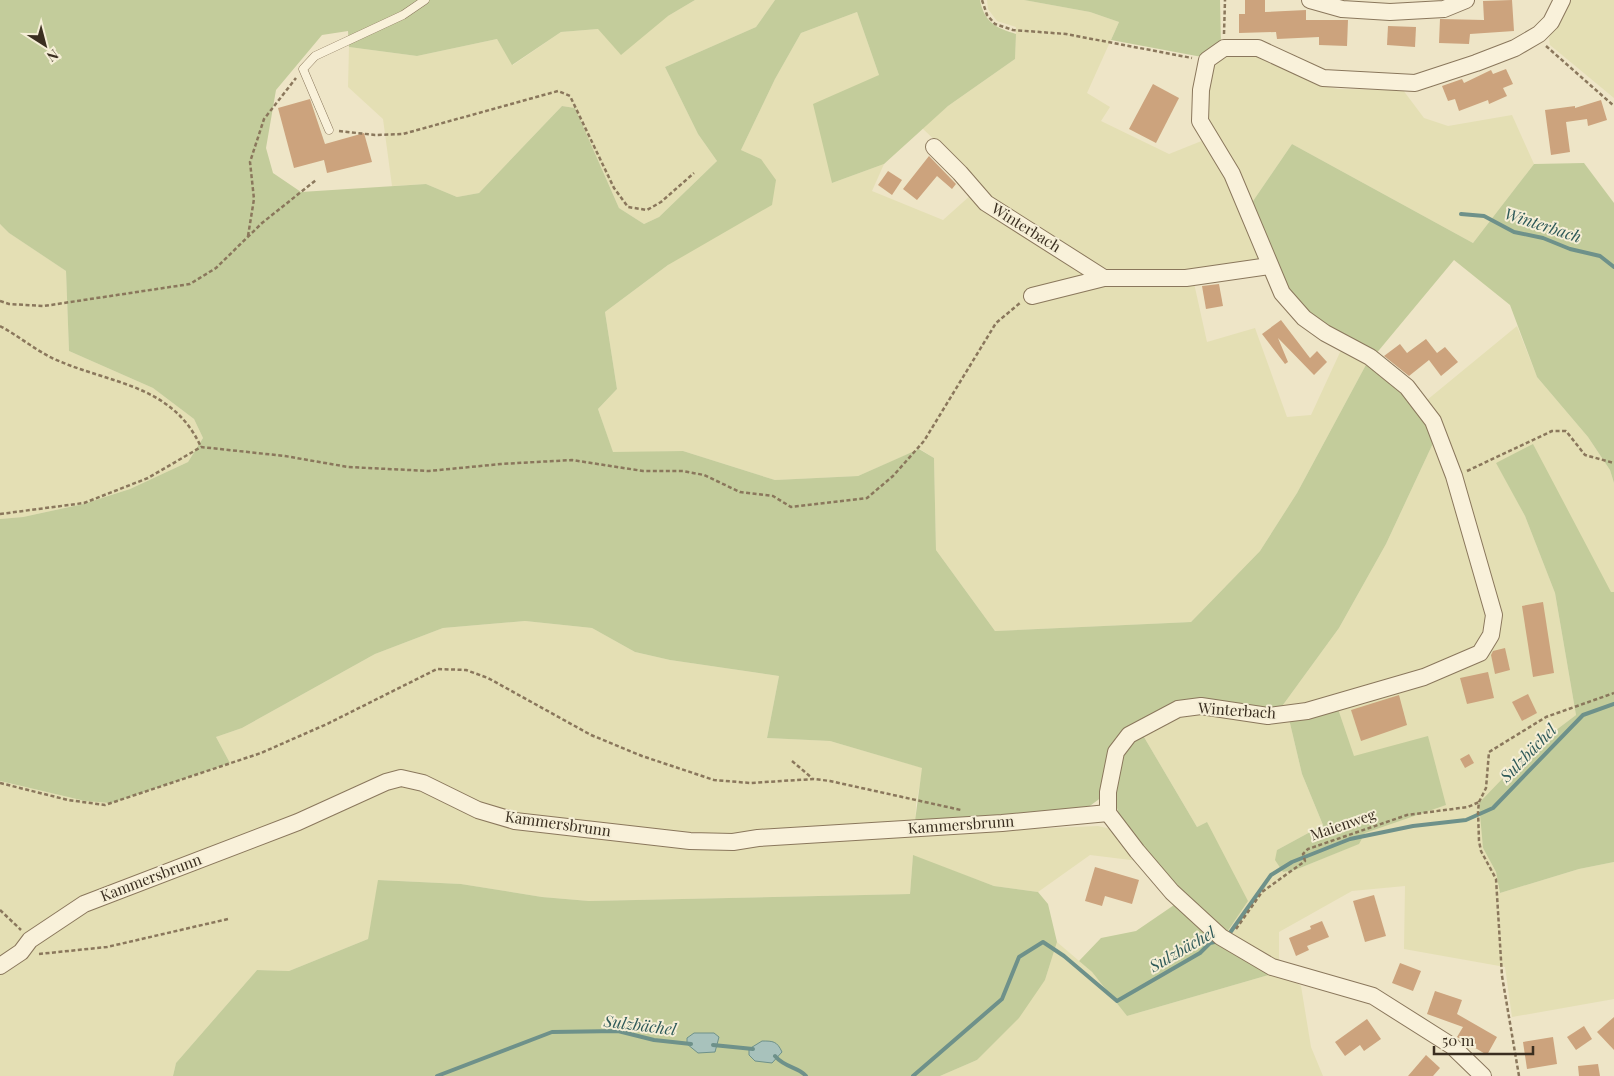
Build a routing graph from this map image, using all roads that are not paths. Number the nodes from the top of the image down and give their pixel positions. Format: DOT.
graph roads {
  1 [pos="425,0"];
  2 [pos="1310,0"];
  3 [pos="1466,0"];
  4 [pos="1562,0"];
  5 [pos="329,130"];
  6 [pos="934,147"];
  7 [pos="1269,266"];
  8 [pos="1104,278"];
  9 [pos="1032,296"];
  10 [pos="1108,813"];
  11 [pos="0,966"];
  12 [pos="1483,1076"];
  1 -- 5 [label="lane"];
  2 -- 3 [label="street"];
  4 -- 7 [label="street, Winterbach"];
  6 -- 8 [label="street, Winterbach"];
  7 -- 8 [label="street"];
  7 -- 10 [label="street, Winterbach"];
  8 -- 9 [label="street"];
  10 -- 11 [label="street, Kammersbrunn"];
  10 -- 12 [label="street"];
}
